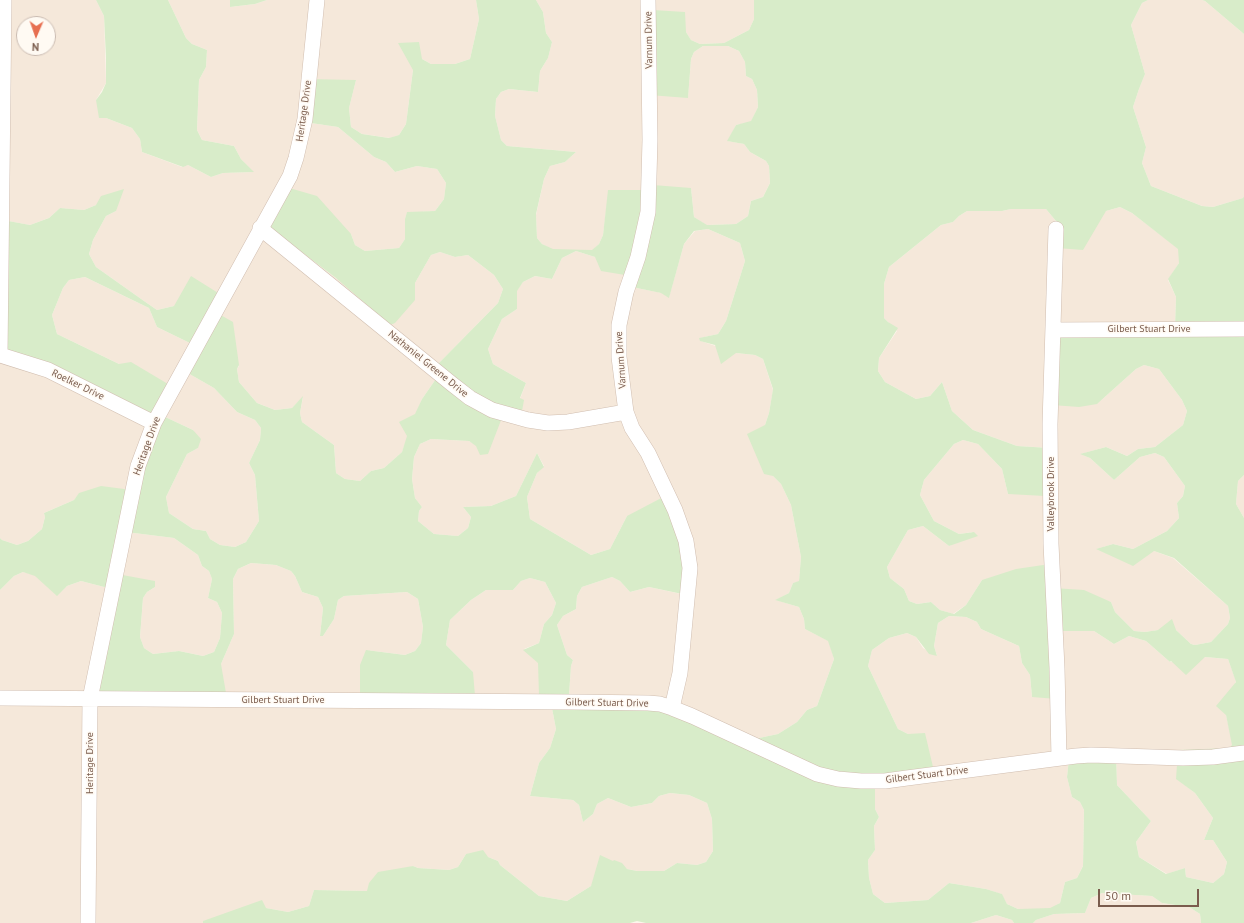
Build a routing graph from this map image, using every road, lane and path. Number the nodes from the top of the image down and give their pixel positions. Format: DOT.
graph roads {
  1 [pos="4,0"];
  2 [pos="316,0"];
  3 [pos="648,0"];
  4 [pos="260,228"];
  5 [pos="1056,229"];
  6 [pos="1244,329"];
  7 [pos="1053,330"];
  8 [pos="0,355"];
  9 [pos="626,412"];
  10 [pos="154,422"];
  11 [pos="0,698"];
  12 [pos="90,699"];
  13 [pos="672,708"];
  14 [pos="1244,753"];
  15 [pos="1059,758"];
  16 [pos="88,923"];
  1 -- 8 [label="street"];
  2 -- 4 [label="street, Heritage Drive"];
  3 -- 9 [label="street, Varnum Drive"];
  4 -- 9 [label="street, Nathaniel Greene Drive"];
  4 -- 10 [label="street, Heritage Drive"];
  5 -- 7 [label="street, Valleybrook Drive"];
  6 -- 7 [label="street, Gilbert Stuart Drive"];
  7 -- 15 [label="street, Valleybrook Drive"];
  8 -- 10 [label="street, Roelker Drive"];
  9 -- 13 [label="street, Varnum Drive"];
  10 -- 12 [label="street, Heritage Drive"];
  11 -- 12 [label="street, Gilbert Stuart Drive"];
  12 -- 13 [label="street, Gilbert Stuart Drive"];
  12 -- 16 [label="street, Heritage Drive"];
  13 -- 15 [label="street, Gilbert Stuart Drive"];
  14 -- 15 [label="street, Gilbert Stuart Drive"];
}
